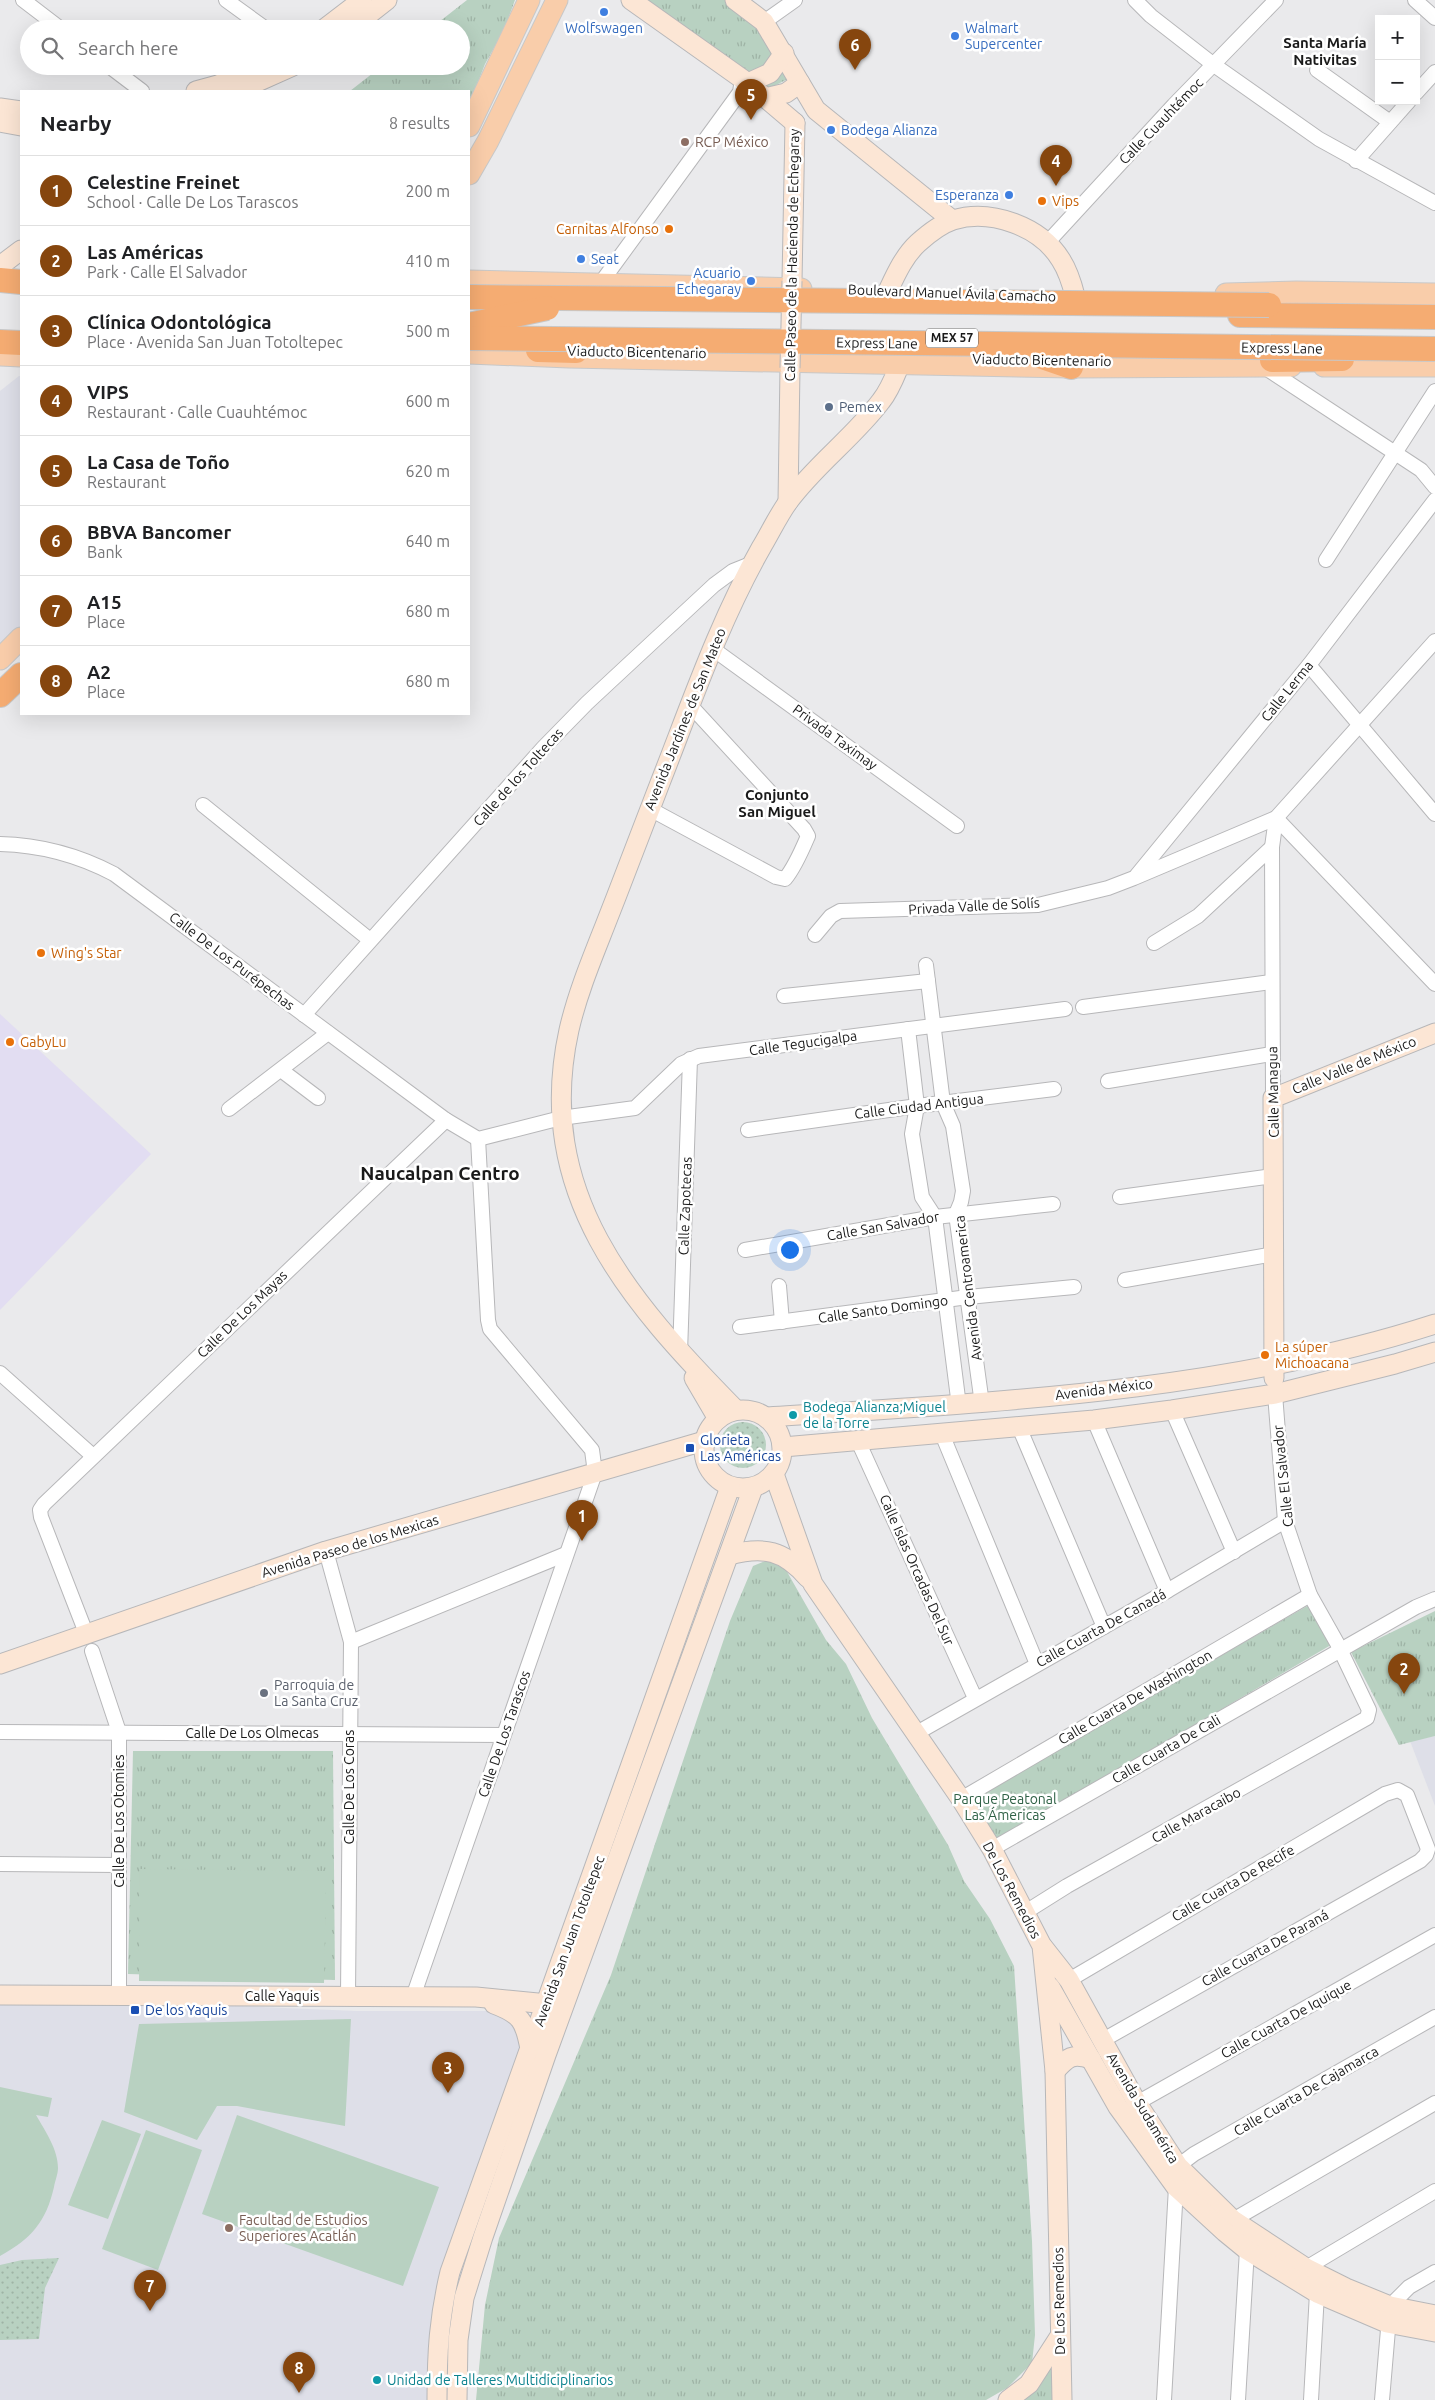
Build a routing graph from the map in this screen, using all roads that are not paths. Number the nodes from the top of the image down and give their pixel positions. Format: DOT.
graph roads {
  1 [pos="24,0"];
  2 [pos="226,0"];
  3 [pos="362,0"];
  4 [pos="387,0"];
  5 [pos="529,0"];
  6 [pos="557,0"];
  7 [pos="631,0"];
  8 [pos="735,0"];
  9 [pos="794,0"];
  10 [pos="1135,0"];
  11 [pos="1276,0"];
  12 [pos="1415,0"];
  13 [pos="1435,18"];
  14 [pos="50,20"];
  15 [pos="254,20"];
  16 [pos="336,20"];
  17 [pos="361,20"];
  18 [pos="764,22"];
  19 [pos="784,53"];
  20 [pos="1214,65"];
  21 [pos="1317,70"];
  22 [pos="1435,72"];
  23 [pos="121,75"];
  24 [pos="239,75"];
  25 [pos="271,75"];
  26 [pos="278,75"];
  27 [pos="745,81"];
  28 [pos="800,83"];
  29 [pos="1420,89"];
  30 [pos="141,90"];
  31 [pos="200,90"];
  32 [pos="239,90"];
  33 [pos="261,90"];
  34 [pos="765,98"];
  35 [pos="1405,105"];
  36 [pos="0,108"];
  37 [pos="816,110"];
  38 [pos="20,111"];
  39 [pos="0,122"];
  40 [pos="1390,122"];
  41 [pos="795,123"];
  42 [pos="470,124"];
  43 [pos="20,126"];
  44 [pos="1356,161"];
  45 [pos="470,172"];
  46 [pos="1435,203"];
  47 [pos="952,220"];
  48 [pos="1047,243"];
  49 [pos="20,251"];
  50 [pos="0,266"];
  51 [pos="0,280"];
  52 [pos="470,281"];
  53 [pos="20,282"];
  54 [pos="0,290"];
  55 [pos="20,291"];
  56 [pos="888,291"];
  57 [pos="595,292"];
  58 [pos="1435,294"];
  59 [pos="1086,296"];
  60 [pos="470,297"];
  61 [pos="470,306"];
  62 [pos="1435,306"];
  63 [pos="1131,314"];
  64 [pos="1435,317"];
  65 [pos="470,325"];
  66 [pos="0,330"];
  67 [pos="20,330"];
  68 [pos="470,333"];
  69 [pos="0,335"];
  70 [pos="20,336"];
  71 [pos="470,338"];
  72 [pos="990,338"];
  73 [pos="1435,341"];
  74 [pos="470,347"];
  75 [pos="1435,349"];
  76 [pos="470,353"];
  77 [pos="1435,359"];
  78 [pos="900,364"];
  79 [pos="1262,366"];
  80 [pos="1435,366"];
  81 [pos="1071,367"];
  82 [pos="1435,391"];
  83 [pos="1394,454"];
  84 [pos="1435,487"];
  85 [pos="1435,500"];
  86 [pos="788,502"];
  87 [pos="1326,560"];
  88 [pos="753,564"];
  89 [pos="20,639"];
  90 [pos="1433,647"];
  91 [pos="713,649"];
  92 [pos="0,659"];
  93 [pos="1309,665"];
  94 [pos="20,667"];
  95 [pos="20,676"];
  96 [pos="0,685"];
  97 [pos="20,691"];
  98 [pos="0,695"];
  99 [pos="690,705"];
  100 [pos="0,710"];
  101 [pos="1360,724"];
  102 [pos="203,805"];
  103 [pos="650,809"];
  104 [pos="1435,814"];
  105 [pos="1276,818"];
  106 [pos="957,826"];
  107 [pos="0,844"];
  108 [pos="1272,847"];
  109 [pos="1134,878"];
  110 [pos="815,934"];
  111 [pos="370,940"];
  112 [pos="1154,943"];
  113 [pos="926,965"];
  114 [pos="928,981"];
  115 [pos="1272,982"];
  116 [pos="1435,984"];
  117 [pos="784,996"];
  118 [pos="1083,1007"];
  119 [pos="1065,1009"];
  120 [pos="304,1015"];
  121 [pos="934,1026"];
  122 [pos="908,1029"];
  123 [pos="1435,1032"];
  124 [pos="328,1033"];
  125 [pos="1272,1054"];
  126 [pos="690,1058"];
  127 [pos="281,1070"];
  128 [pos="1108,1081"];
  129 [pos="1054,1090"];
  130 [pos="318,1098"];
  131 [pos="1273,1098"];
  132 [pos="943,1103"];
  133 [pos="917,1106"];
  134 [pos="229,1110"];
  135 [pos="561,1118"];
  136 [pos="446,1120"];
  137 [pos="748,1130"];
  138 [pos="478,1139"];
  139 [pos="1273,1176"];
  140 [pos="1120,1197"];
  141 [pos="1053,1204"];
  142 [pos="956,1214"];
  143 [pos="935,1217"];
  144 [pos="745,1250"];
  145 [pos="1274,1254"];
  146 [pos="1125,1280"];
  147 [pos="779,1286"];
  148 [pos="1074,1287"];
  149 [pos="968,1297"];
  150 [pos="946,1300"];
  151 [pos="782,1322"];
  152 [pos="1435,1324"];
  153 [pos="740,1327"];
  154 [pos="1435,1352"];
  155 [pos="680,1353"];
  156 [pos="1273,1367"];
  157 [pos="0,1373"];
  158 [pos="1131,1386"];
  159 [pos="1275,1394"];
  160 [pos="982,1404"];
  161 [pos="959,1406"];
  162 [pos="735,1409"];
  163 [pos="1172,1410"];
  164 [pos="1137,1414"];
  165 [pos="768,1417"];
  166 [pos="718,1418"];
  167 [pos="1094,1420"];
  168 [pos="1019,1427"];
  169 [pos="942,1434"];
  170 [pos="704,1441"];
  171 [pos="858,1441"];
  172 [pos="783,1447"];
  173 [pos="93,1456"];
  174 [pos="595,1472"];
  175 [pos="764,1481"];
  176 [pos="730,1487"];
  177 [pos="40,1510"];
  178 [pos="1285,1521"];
  179 [pos="326,1551"];
  180 [pos="1234,1552"];
  181 [pos="566,1554"];
  182 [pos="729,1555"];
  183 [pos="813,1584"];
  184 [pos="1167,1591"];
  185 [pos="1310,1595"];
  186 [pos="1435,1599"];
  187 [pos="1104,1626"];
  188 [pos="89,1642"];
  189 [pos="351,1642"];
  190 [pos="1340,1650"];
  191 [pos="0,1664"];
  192 [pos="1037,1664"];
  193 [pos="975,1698"];
  194 [pos="1368,1718"];
  195 [pos="0,1732"];
  196 [pos="119,1732"];
  197 [pos="350,1734"];
  198 [pos="915,1734"];
  199 [pos="503,1735"];
  200 [pos="1398,1790"];
  201 [pos="961,1799"];
  202 [pos="992,1849"];
  203 [pos="0,1864"];
  204 [pos="120,1865"];
  205 [pos="1024,1912"];
  206 [pos="1435,1935"];
  207 [pos="1042,1946"];
  208 [pos="1069,1980"];
  209 [pos="0,1995"];
  210 [pos="119,1995"];
  211 [pos="348,1996"];
  212 [pos="413,1997"];
  213 [pos="476,1997"];
  214 [pos="555,2004"];
  215 [pos="1083,2005"];
  216 [pos="1055,2009"];
  217 [pos="1435,2017"];
  218 [pos="1103,2040"];
  219 [pos="530,2049"];
  220 [pos="1091,2059"];
  221 [pos="1055,2071"];
  222 [pos="1138,2103"];
  223 [pos="1435,2103"];
  224 [pos="1178,2166"];
  225 [pos="1176,2187"];
  226 [pos="1435,2191"];
  227 [pos="1229,2226"];
  228 [pos="1251,2243"];
  229 [pos="1306,2268"];
  230 [pos="1435,2272"];
  231 [pos="1317,2293"];
  232 [pos="1389,2315"];
  233 [pos="1435,2316"];
  234 [pos="1435,2332"];
  235 [pos="1060,2336"];
  236 [pos="437,2400"];
  237 [pos="457,2400"];
  238 [pos="1008,2400"];
  239 [pos="1062,2400"];
  240 [pos="1164,2400"];
  241 [pos="1238,2400"];
  242 [pos="1311,2400"];
  243 [pos="1382,2400"];
  1 -- 14 [label="street"];
  2 -- 15 [label="street"];
  3 -- 16 [label="main road"];
  4 -- 17 [label="main road"];
  5 -- 42 [label="main road"];
  6 -- 45 [label="main road"];
  7 -- 27 [label="main road, Calle Paseo de la Hacienda de Echegaray"];
  8 -- 18 [label="main road"];
  9 -- 18 [label="street"];
  10 -- 20 [label="street"];
  11 -- 20 [label="street, Calle Cuauhtémoc"];
  12 -- 13 [label="street"];
  18 -- 19 [label="main road"];
  19 -- 27 [label="main road"];
  19 -- 28 [label="main road"];
  20 -- 44 [label="street"];
  20 -- 48 [label="street, Calle Cuauhtémoc"];
  21 -- 40 [label="street"];
  22 -- 29 [label="street"];
  23 -- 30 [label="street"];
  24 -- 31 [label="main road"];
  25 -- 32 [label="main road"];
  26 -- 33 [label="main road"];
  27 -- 34 [label="main road, Calle Paseo de la Hacienda de Echegaray"];
  27 -- 57 [label="street"];
  28 -- 34 [label="main road"];
  28 -- 37 [label="main road"];
  34 -- 41 [label="main road, Calle Paseo de la Hacienda de Echegaray"];
  35 -- 40 [label="street"];
  36 -- 38 [label="main road"];
  37 -- 41 [label="main road"];
  37 -- 47 [label="main road"];
  39 -- 43 [label="main road"];
  40 -- 44 [label="street"];
  41 -- 86 [label="main road, Calle Paseo de la Hacienda de Echegaray, bridge"];
  44 -- 46 [label="street"];
  47 -- 48 [label="main road"];
  47 -- 56 [label="main road"];
  48 -- 59 [label="main road"];
  49 -- 50 [label="main road"];
  51 -- 53 [label="highway"];
  52 -- 57 [label="main road, Boulevard Manuel Ávila Camacho"];
  54 -- 55 [label="highway"];
  56 -- 57 [label="main road, Boulevard Manuel Ávila Camacho"];
  56 -- 59 [label="main road, Boulevard Manuel Ávila Camacho"];
  57 -- 60 [label="highway, bridge"];
  57 -- 62 [label="highway, bridge"];
  57 -- 65 [label="highway, bridge"];
  58 -- 59 [label="main road, Boulevard Manuel Ávila Camacho"];
  59 -- 63 [label="highway"];
  61 -- 63 [label="highway, Boulevard Manuel Ávila Camacho / MEX 57"];
  63 -- 64 [label="highway, Boulevard Manuel Ávila Camacho / MEX 57"];
  66 -- 67 [label="highway"];
  68 -- 72 [label="highway, MEX 57"];
  69 -- 70 [label="highway"];
  71 -- 75 [label="highway, Express Lane, bridge"];
  72 -- 73 [label="highway, MEX 57"];
  72 -- 81 [label="highway"];
  74 -- 77 [label="highway, Viaducto Bicentenario"];
  76 -- 78 [label="main road"];
  78 -- 81 [label="main road"];
  78 -- 86 [label="main road, Avenida Jardines de San Mateo"];
  79 -- 80 [label="main road"];
  79 -- 81 [label="main road"];
  79 -- 83 [label="street"];
  82 -- 83 [label="street"];
  83 -- 84 [label="street"];
  83 -- 87 [label="street"];
  85 -- 93 [label="street, Calle Lerma"];
  86 -- 88 [label="main road, Avenida Jardines de San Mateo"];
  88 -- 91 [label="main road, Avenida Jardines de San Mateo"];
  88 -- 111 [label="street, Calle de los Toltecas"];
  89 -- 92 [label="main road"];
  90 -- 101 [label="street"];
  91 -- 99 [label="main road, Avenida Jardines de San Mateo"];
  91 -- 106 [label="street, Privada Taximay"];
  93 -- 101 [label="street"];
  93 -- 109 [label="street, Calle Lerma"];
  94 -- 96 [label="highway"];
  95 -- 98 [label="highway"];
  97 -- 100 [label="main road"];
  99 -- 103 [label="main road, Avenida Jardines de San Mateo"];
  99 -- 103 [label="street"];
  101 -- 104 [label="street"];
  101 -- 105 [label="street"];
  102 -- 111 [label="street"];
  103 -- 135 [label="main road, Avenida Jardines de San Mateo"];
  105 -- 108 [label="street, Calle Managua"];
  105 -- 109 [label="street, Privada Valle de Solís"];
  105 -- 116 [label="street"];
  107 -- 120 [label="street, Calle De Los Purépechas"];
  108 -- 112 [label="street"];
  108 -- 115 [label="street, Calle Managua"];
  109 -- 110 [label="street, Privada Valle de Solís"];
  111 -- 120 [label="street, Calle de los Toltecas"];
  113 -- 114 [label="street, Avenida Centroamerica"];
  114 -- 117 [label="street"];
  114 -- 121 [label="street, Avenida Centroamerica"];
  115 -- 118 [label="street"];
  115 -- 125 [label="street, Calle Managua"];
  119 -- 121 [label="street, Calle Tegucigalpa"];
  120 -- 124 [label="street, Calle De Los Purépechas"];
  121 -- 122 [label="street, Calle Tegucigalpa"];
  121 -- 132 [label="street, Avenida Centroamerica"];
  122 -- 126 [label="street, Calle Tegucigalpa"];
  122 -- 133 [label="street, Avenida Centroamerica"];
  123 -- 131 [label="main road, Calle Valle de México"];
  124 -- 127 [label="street"];
  124 -- 136 [label="street, Calle De Los Purépechas"];
  125 -- 128 [label="street"];
  125 -- 131 [label="street, Calle Managua"];
  126 -- 135 [label="street"];
  126 -- 155 [label="street, Calle Zapotecas"];
  127 -- 130 [label="street"];
  127 -- 134 [label="street"];
  129 -- 132 [label="street, Calle Ciudad Antigua"];
  131 -- 139 [label="main road, Calle Managua"];
  132 -- 133 [label="street, Calle Ciudad Antigua"];
  132 -- 142 [label="street, Avenida Centroamerica"];
  133 -- 137 [label="street, Calle Ciudad Antigua"];
  133 -- 143 [label="street, Avenida Centroamerica"];
  135 -- 138 [label="street"];
  135 -- 155 [label="main road, Avenida Jardines de San Mateo"];
  136 -- 138 [label="street, Calle De Los Purépechas"];
  136 -- 173 [label="street, Calle De Los Mayas"];
  138 -- 174 [label="street"];
  139 -- 140 [label="street"];
  139 -- 145 [label="main road, Calle Managua"];
  141 -- 142 [label="street, Calle San Salvador"];
  142 -- 143 [label="street, Calle San Salvador"];
  142 -- 149 [label="street, Avenida Centroamerica"];
  143 -- 144 [label="street, Calle San Salvador"];
  143 -- 150 [label="street, Avenida Centroamerica"];
  145 -- 146 [label="street"];
  145 -- 156 [label="main road, Calle Managua"];
  147 -- 151 [label="street"];
  148 -- 149 [label="street, Calle Santo Domingo"];
  149 -- 150 [label="street, Calle Santo Domingo"];
  149 -- 160 [label="street, Avenida Centroamerica"];
  150 -- 151 [label="street, Calle Santo Domingo"];
  150 -- 161 [label="street, Avenida Centroamerica"];
  151 -- 153 [label="street, Calle Santo Domingo"];
  152 -- 156 [label="main road, Avenida México"];
  154 -- 159 [label="main road, Avenida México"];
  155 -- 162 [label="main road"];
  155 -- 166 [label="main road"];
  156 -- 158 [label="main road, Avenida México"];
  156 -- 159 [label="main road, Calle El Salvador"];
  157 -- 173 [label="street"];
  158 -- 160 [label="main road, Avenida México"];
  158 -- 164 [label="main road"];
  159 -- 163 [label="main road, Avenida México"];
  159 -- 178 [label="street, Calle El Salvador"];
  160 -- 161 [label="main road, Avenida México"];
  161 -- 165 [label="main road, Avenida México"];
  162 -- 165 [label="main road"];
  162 -- 166 [label="main road"];
  163 -- 164 [label="main road, Avenida México"];
  163 -- 180 [label="street"];
  164 -- 167 [label="main road, Avenida México"];
  165 -- 172 [label="main road"];
  166 -- 170 [label="main road"];
  167 -- 168 [label="main road, Avenida México"];
  167 -- 184 [label="street"];
  168 -- 169 [label="main road, Avenida México"];
  168 -- 187 [label="street"];
  169 -- 171 [label="main road, Avenida México"];
  169 -- 192 [label="street"];
  170 -- 174 [label="main road, Avenida Paseo de los Mexicas"];
  170 -- 176 [label="main road"];
  171 -- 172 [label="main road, Avenida México"];
  171 -- 193 [label="street, Calle Islas Orcadas Del Sur"];
  172 -- 175 [label="main road"];
  173 -- 177 [label="street, Calle De Los Mayas"];
  174 -- 179 [label="main road, Avenida Paseo de los Mexicas"];
  174 -- 181 [label="street, Calle De Los Tarascos"];
  175 -- 176 [label="main road"];
  175 -- 182 [label="main road, Avenida San Juan Totoltepec"];
  175 -- 183 [label="main road, De Los Remedios"];
  176 -- 214 [label="main road, Avenida San Juan Totoltepec"];
  177 -- 188 [label="street, Calle De Los Otomies"];
  178 -- 180 [label="street, Calle Cuarta De Canadá"];
  178 -- 185 [label="street, Calle El Salvador"];
  179 -- 188 [label="main road, Avenida Paseo de los Mexicas"];
  179 -- 189 [label="street, Calle De Los Coras"];
  180 -- 184 [label="street, Calle Cuarta De Canadá"];
  181 -- 189 [label="street"];
  181 -- 199 [label="street, Calle De Los Tarascos"];
  182 -- 183 [label="main road"];
  182 -- 214 [label="main road, Avenida San Juan Totoltepec"];
  183 -- 198 [label="main road, De Los Remedios"];
  184 -- 187 [label="street, Calle Cuarta De Canadá"];
  185 -- 190 [label="street, Calle El Salvador"];
  185 -- 201 [label="street, Calle Cuarta De Washington"];
  186 -- 190 [label="street, Calle Cuarta De Cali"];
  187 -- 192 [label="street, Calle Cuarta De Canadá"];
  188 -- 191 [label="main road, Avenida Paseo de los Mexicas"];
  188 -- 196 [label="street, Calle De Los Otomies"];
  189 -- 197 [label="street, Calle De Los Coras"];
  190 -- 194 [label="street, Calle El Salvador"];
  190 -- 202 [label="street, Calle Cuarta De Cali"];
  192 -- 193 [label="street, Calle Cuarta De Canadá"];
  193 -- 198 [label="street, Calle Cuarta De Canadá"];
  194 -- 205 [label="street, Calle Maracaibo"];
  195 -- 196 [label="street, Calle De Los Olmecas"];
  196 -- 197 [label="street, Calle De Los Olmecas"];
  196 -- 204 [label="street, Calle De Los Otomies"];
  197 -- 199 [label="street, Calle De Los Olmecas"];
  197 -- 211 [label="street, Calle De Los Coras"];
  198 -- 201 [label="main road, De Los Remedios"];
  199 -- 212 [label="street, Calle De Los Tarascos"];
  200 -- 208 [label="street, Calle Cuarta De Recife"];
  200 -- 218 [label="street, Calle Cuarta De Paraná"];
  201 -- 202 [label="main road, De Los Remedios"];
  202 -- 205 [label="main road, De Los Remedios"];
  203 -- 204 [label="street"];
  204 -- 210 [label="street, Calle De Los Otomies"];
  205 -- 207 [label="main road, De Los Remedios"];
  206 -- 222 [label="street, Calle Cuarta De Iquique"];
  207 -- 208 [label="main road, Avenida Sudamérica"];
  207 -- 216 [label="main road, De Los Remedios"];
  208 -- 215 [label="main road, Avenida Sudamérica"];
  209 -- 210 [label="main road, Calle Yaquis"];
  210 -- 211 [label="main road, Calle Yaquis"];
  211 -- 212 [label="main road, Calle Yaquis"];
  212 -- 213 [label="main road, Calle Yaquis"];
  213 -- 214 [label="main road, Calle Yaquis"];
  213 -- 219 [label="main road"];
  214 -- 219 [label="main road, Avenida San Juan Totoltepec"];
  214 -- 237 [label="main road, Avenida San Juan Totoltepec"];
  215 -- 216 [label="main road"];
  215 -- 218 [label="main road, Avenida Sudamérica"];
  216 -- 220 [label="main road, Avenida Sudamérica"];
  216 -- 221 [label="main road, De Los Remedios"];
  217 -- 224 [label="street, Calle Cuarta De Cajamarca"];
  218 -- 222 [label="main road, Avenida Sudamérica"];
  219 -- 236 [label="main road, Avenida San Juan Totoltepec"];
  220 -- 221 [label="main road"];
  220 -- 225 [label="main road, Avenida Sudamérica"];
  221 -- 235 [label="main road, De Los Remedios"];
  222 -- 224 [label="main road, Avenida Sudamérica"];
  223 -- 227 [label="street"];
  224 -- 227 [label="main road, Avenida Sudamérica"];
  225 -- 227 [label="main road, Avenida Sudamérica"];
  225 -- 240 [label="street"];
  226 -- 229 [label="street"];
  227 -- 228 [label="main road, Avenida Sudamérica"];
  228 -- 229 [label="main road, Avenida Sudamérica"];
  228 -- 231 [label="main road, Avenida Sudamérica"];
  228 -- 241 [label="street"];
  229 -- 232 [label="main road, Avenida Sudamérica"];
  230 -- 232 [label="street"];
  231 -- 232 [label="main road, Avenida Sudamérica"];
  231 -- 242 [label="street"];
  232 -- 233 [label="main road, Avenida Sudamérica"];
  232 -- 234 [label="main road, Avenida Sudamérica"];
  232 -- 243 [label="street"];
  235 -- 238 [label="main road"];
  235 -- 239 [label="main road, De Los Remedios"];
}
